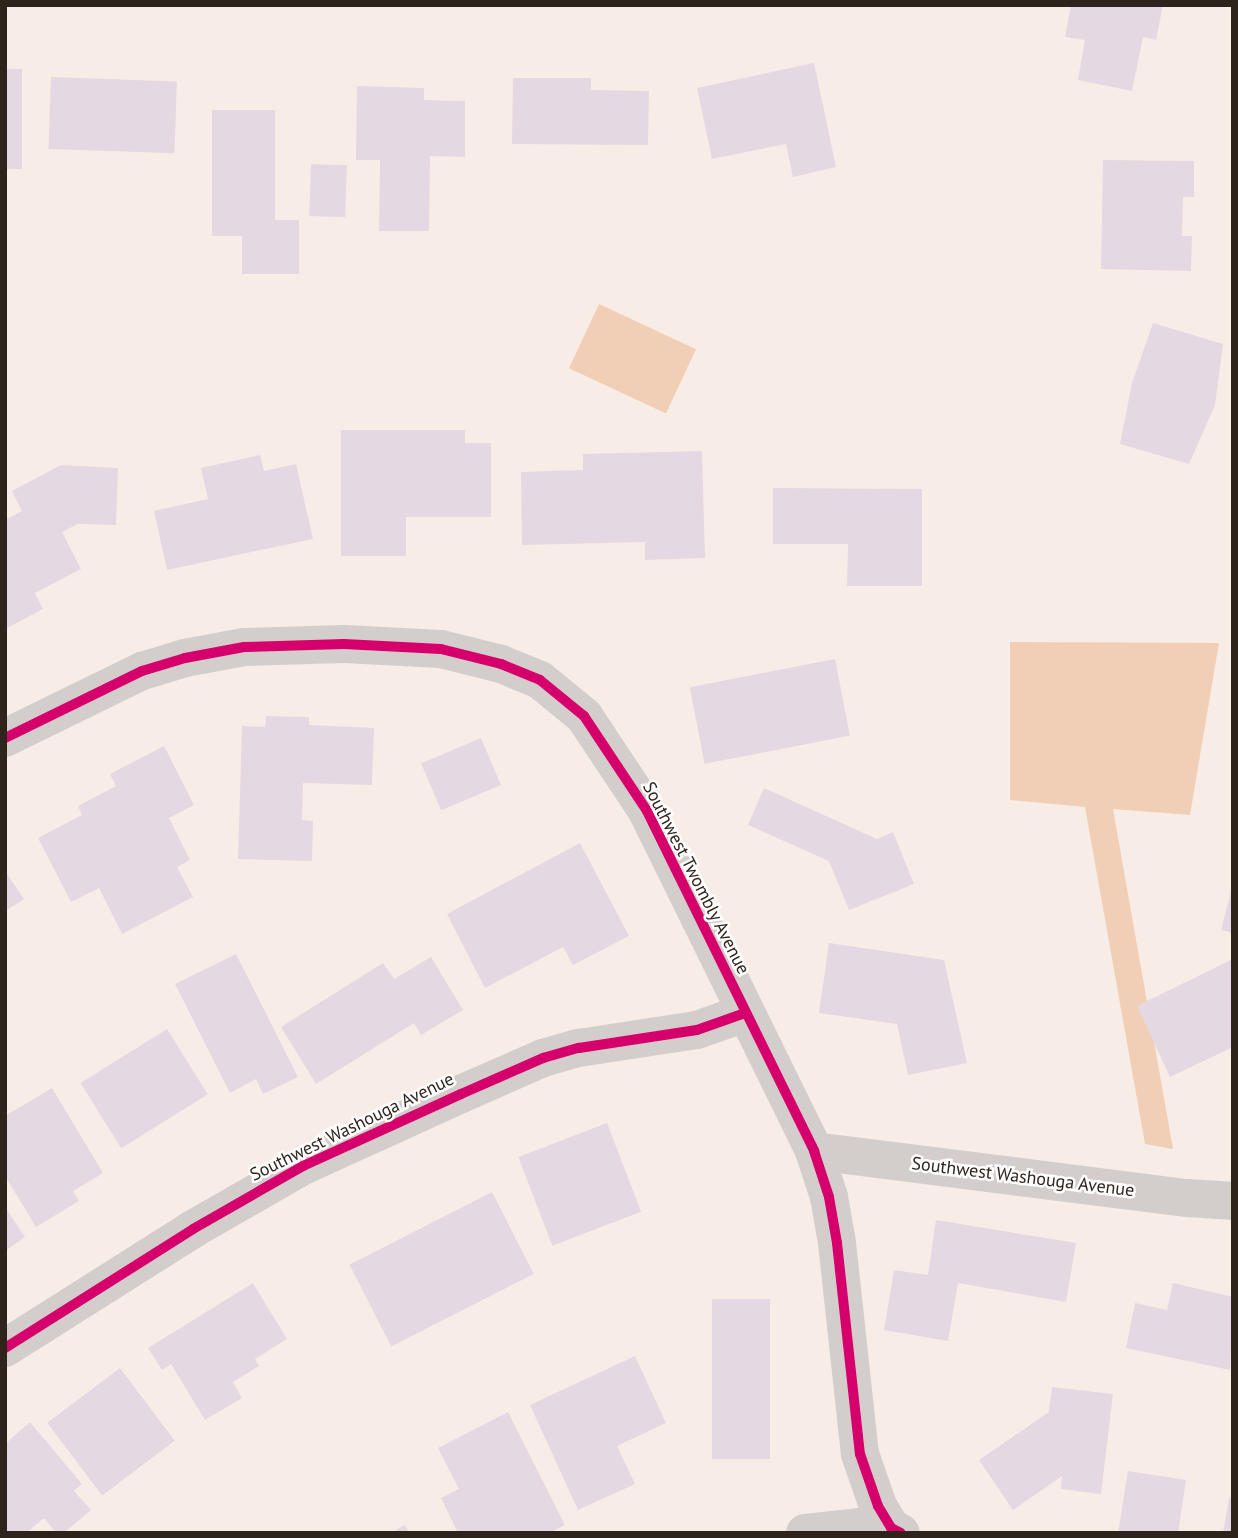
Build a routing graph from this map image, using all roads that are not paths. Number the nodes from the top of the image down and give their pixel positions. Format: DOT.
graph roads {
  1 [pos="5,738"];
  2 [pos="745,1013"];
  3 [pos="814,1151"];
  4 [pos="1233,1201"];
  5 [pos="5,1348"];
  6 [pos="896,1530"];
  7 [pos="805,1533"];
  1 -- 2 [label="street, Southwest Twombly Avenue"];
  2 -- 3 [label="street, Southwest Twombly Avenue"];
  2 -- 5 [label="street, Southwest Washouga Avenue"];
  3 -- 4 [label="street, Southwest Washouga Avenue"];
  3 -- 6 [label="street, Southwest Twombly Avenue"];
  6 -- 7 [label="street"];
}
